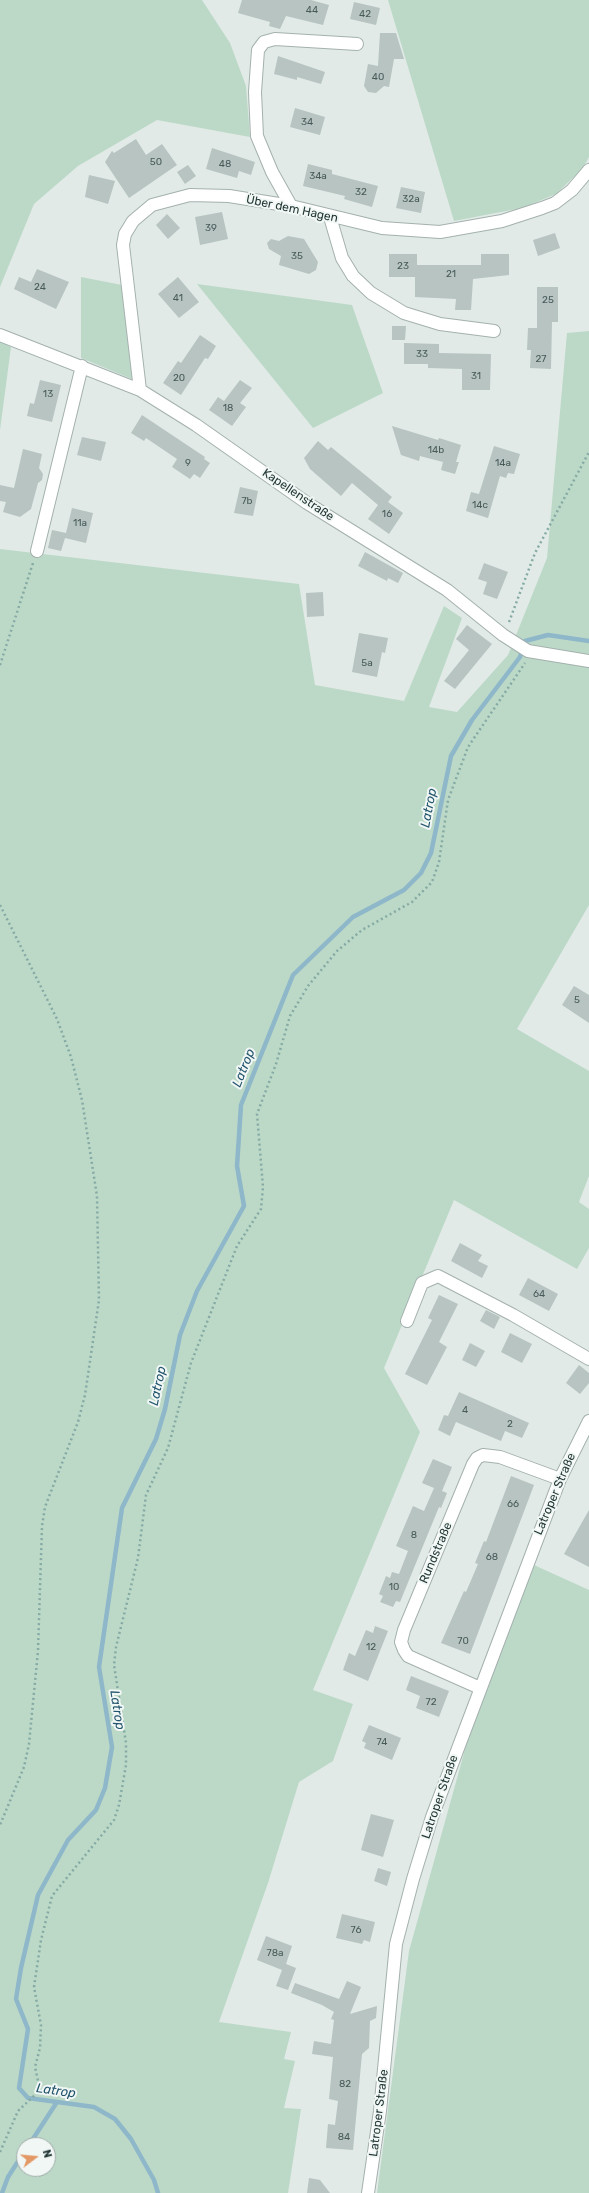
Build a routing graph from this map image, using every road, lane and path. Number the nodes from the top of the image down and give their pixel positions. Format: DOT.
graph roads {
  1 [pos="357,44"];
  2 [pos="589,170"];
  3 [pos="291,206"];
  4 [pos="330,217"];
  5 [pos="494,331"];
  6 [pos="0,335"];
  7 [pos="82,366"];
  8 [pos="140,390"];
  9 [pos="589,452"];
  10 [pos="37,551"];
  11 [pos="507,638"];
  12 [pos="530,652"];
  13 [pos="589,661"];
  14 [pos="0,665"];
  15 [pos="0,905"];
  16 [pos="407,1321"];
  17 [pos="589,1359"];
  18 [pos="589,1421"];
  19 [pos="560,1479"];
  20 [pos="480,1688"];
  21 [pos="0,1825"];
  22 [pos="0,2152"];
  23 [pos="368,2193"];
  1 -- 3 [label="street"];
  2 -- 4 [label="street, Über dem Hagen"];
  3 -- 4 [label="street, Über dem Hagen"];
  3 -- 8 [label="street, Über dem Hagen"];
  4 -- 5 [label="street"];
  6 -- 7 [label="street, Kapellenstraße"];
  7 -- 8 [label="street, Kapellenstraße"];
  7 -- 10 [label="street"];
  8 -- 11 [label="street, Kapellenstraße"];
  9 -- 11 [label="path"];
  10 -- 14 [label="path"];
  11 -- 12 [label="street, Kapellenstraße"];
  12 -- 13 [label="street, Kapellenstraße"];
  12 -- 22 [label="path"];
  15 -- 21 [label="path"];
  16 -- 17 [label="street"];
  18 -- 19 [label="street, Latroper Straße"];
  19 -- 20 [label="street, Latroper Straße"];
  19 -- 20 [label="street, Rundstraße"];
  20 -- 23 [label="street, Latroper Straße"];
}
